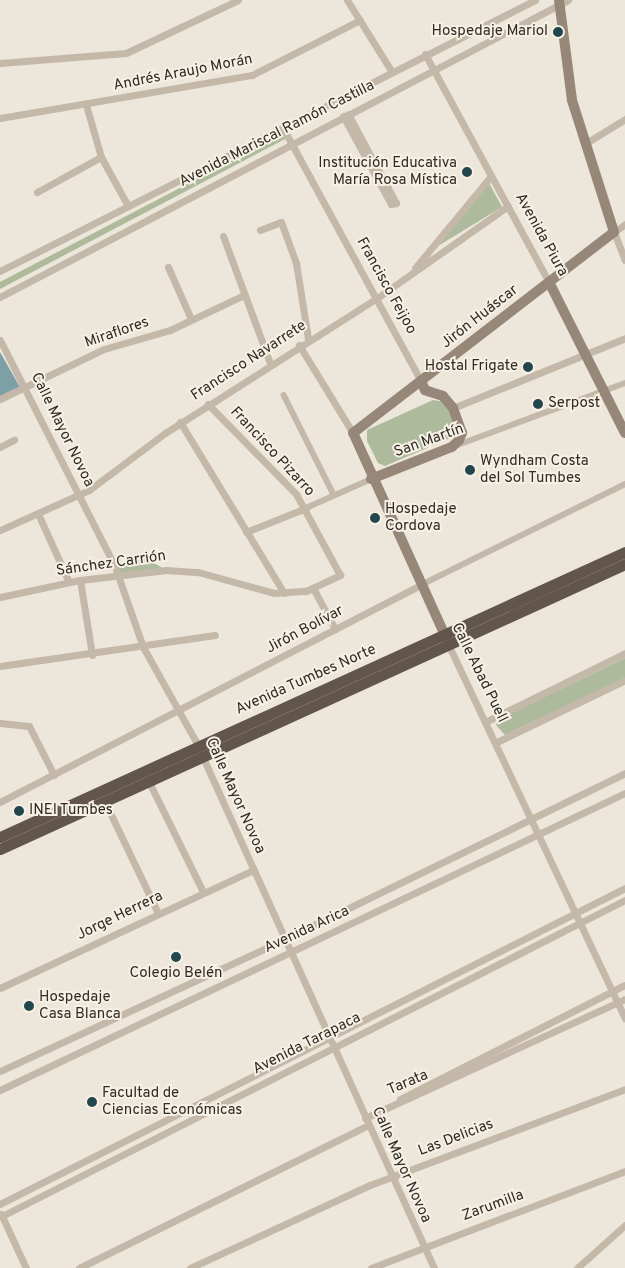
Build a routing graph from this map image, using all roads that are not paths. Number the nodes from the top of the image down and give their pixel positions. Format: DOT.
graph roads {
  1 [pos="238,0"];
  2 [pos="347,0"];
  3 [pos="535,0"];
  4 [pos="562,2"];
  5 [pos="360,20"];
  6 [pos="425,54"];
  7 [pos="0,63"];
  8 [pos="433,69"];
  9 [pos="392,72"];
  10 [pos="86,105"];
  11 [pos="346,115"];
  12 [pos="0,118"];
  13 [pos="625,119"];
  14 [pos="283,128"];
  15 [pos="290,142"];
  16 [pos="586,143"];
  17 [pos="101,158"];
  18 [pos="491,176"];
  19 [pos="37,192"];
  20 [pos="128,206"];
  21 [pos="508,206"];
  22 [pos="625,224"];
  23 [pos="260,230"];
  24 [pos="614,232"];
  25 [pos="223,236"];
  26 [pos="625,260"];
  27 [pos="168,267"];
  28 [pos="0,271"];
  29 [pos="410,273"];
  30 [pos="550,282"];
  31 [pos="244,295"];
  32 [pos="0,297"];
  33 [pos="377,298"];
  34 [pos="191,319"];
  35 [pos="308,338"];
  36 [pos="625,338"];
  37 [pos="0,340"];
  38 [pos="299,345"];
  39 [pos="588,353"];
  40 [pos="270,363"];
  41 [pos="421,381"];
  42 [pos="625,383"];
  43 [pos="26,387"];
  44 [pos="607,389"];
  45 [pos="284,395"];
  46 [pos="0,399"];
  47 [pos="208,404"];
  48 [pos="453,408"];
  49 [pos="180,422"];
  50 [pos="353,433"];
  51 [pos="625,434"];
  52 [pos="14,440"];
  53 [pos="0,447"];
  54 [pos="452,447"];
  55 [pos="371,478"];
  56 [pos="625,484"];
  57 [pos="334,495"];
  58 [pos="79,496"];
  59 [pos="306,508"];
  60 [pos="39,516"];
  61 [pos="0,530"];
  62 [pos="246,532"];
  63 [pos="625,552"];
  64 [pos="625,564"];
  65 [pos="340,575"];
  66 [pos="117,576"];
  67 [pos="80,580"];
  68 [pos="70,582"];
  69 [pos="422,585"];
  70 [pos="313,588"];
  71 [pos="284,593"];
  72 [pos="0,597"];
  73 [pos="335,629"];
  74 [pos="215,635"];
  75 [pos="446,639"];
  76 [pos="142,647"];
  77 [pos="625,653"];
  78 [pos="92,655"];
  79 [pos="0,666"];
  80 [pos="625,680"];
  81 [pos="181,711"];
  82 [pos="485,722"];
  83 [pos="0,723"];
  84 [pos="497,742"];
  85 [pos="197,745"];
  86 [pos="202,757"];
  87 [pos="625,773"];
  88 [pos="54,775"];
  89 [pos="148,780"];
  90 [pos="625,793"];
  91 [pos="104,800"];
  92 [pos="0,802"];
  93 [pos="532,819"];
  94 [pos="539,835"];
  95 [pos="0,837"];
  96 [pos="0,849"];
  97 [pos="252,870"];
  98 [pos="625,888"];
  99 [pos="203,892"];
  100 [pos="625,900"];
  101 [pos="158,913"];
  102 [pos="576,913"];
  103 [pos="580,922"];
  104 [pos="283,940"];
  105 [pos="289,954"];
  106 [pos="625,985"];
  107 [pos="0,988"];
  108 [pos="613,991"];
  109 [pos="622,1000"];
  110 [pos="625,1018"];
  111 [pos="328,1036"];
  112 [pos="333,1046"];
  113 [pos="0,1071"];
  114 [pos="625,1089"];
  115 [pos="0,1090"];
  116 [pos="387,1107"];
  117 [pos="367,1122"];
  118 [pos="625,1172"];
  119 [pos="392,1177"];
  120 [pos="0,1204"];
  121 [pos="1,1214"];
  122 [pos="625,1225"];
  123 [pos="424,1246"];
  124 [pos="26,1268"];
  125 [pos="79,1268"];
  126 [pos="190,1268"];
  127 [pos="371,1268"];
  128 [pos="434,1268"];
  129 [pos="577,1268"];
  1 -- 7 [label="street"];
  2 -- 5 [label="street"];
  3 -- 6 [label="street, Avenida Mariscal Ramón Castilla"];
  4 -- 8 [label="street, Avenida Mariscal Ramón Castilla"];
  4 -- 16 [label="main road"];
  5 -- 9 [label="street"];
  5 -- 10 [label="street, Andrés Araujo Morán"];
  6 -- 8 [label="street, Avenida Piura"];
  6 -- 9 [label="street, Avenida Mariscal Ramón Castilla"];
  8 -- 11 [label="street, Avenida Mariscal Ramón Castilla"];
  8 -- 18 [label="street, Avenida Piura"];
  9 -- 14 [label="street, Avenida Mariscal Ramón Castilla"];
  10 -- 12 [label="street, Andrés Araujo Morán"];
  10 -- 17 [label="street"];
  11 -- 11 [label="street"];
  11 -- 15 [label="street, Avenida Mariscal Ramón Castilla"];
  13 -- 16 [label="street"];
  14 -- 15 [label="street, Francisco Feijoo"];
  14 -- 20 [label="street, Avenida Mariscal Ramón Castilla"];
  15 -- 32 [label="street, Avenida Mariscal Ramón Castilla"];
  15 -- 33 [label="street, Francisco Feijoo"];
  16 -- 24 [label="main road"];
  17 -- 19 [label="street"];
  17 -- 20 [label="street"];
  18 -- 21 [label="street, Avenida Piura"];
  18 -- 29 [label="street"];
  20 -- 28 [label="street, Avenida Mariscal Ramón Castilla"];
  21 -- 29 [label="street, Francisco Navarrete"];
  21 -- 30 [label="street, Avenida Piura"];
  22 -- 24 [label="street, Jirón Huáscar"];
  23 -- 35 [label="street"];
  24 -- 26 [label="street"];
  24 -- 30 [label="main road, Jirón Huáscar"];
  25 -- 31 [label="street"];
  27 -- 34 [label="street"];
  29 -- 33 [label="street, Francisco Navarrete"];
  30 -- 39 [label="main road, Avenida Piura"];
  30 -- 41 [label="main road, Jirón Huáscar"];
  31 -- 34 [label="street, Miraflores"];
  31 -- 40 [label="street"];
  33 -- 35 [label="street, Francisco Navarrete"];
  33 -- 41 [label="street, Francisco Feijoo"];
  34 -- 43 [label="street, Miraflores"];
  35 -- 38 [label="street, Francisco Navarrete"];
  36 -- 39 [label="street"];
  37 -- 43 [label="street, Calle Mayor Novoa"];
  38 -- 40 [label="street, Francisco Navarrete"];
  38 -- 50 [label="street, Calle Abad Puell"];
  39 -- 44 [label="main road, Avenida Piura"];
  39 -- 48 [label="street"];
  40 -- 47 [label="street, Francisco Navarrete"];
  41 -- 48 [label="main road, Francisco Feijoo"];
  41 -- 50 [label="main road, Jirón Huáscar"];
  42 -- 44 [label="street, San Martín"];
  43 -- 46 [label="street, Miraflores"];
  43 -- 58 [label="street, Calle Mayor Novoa"];
  44 -- 51 [label="main road, Avenida Piura"];
  44 -- 54 [label="street, San Martín"];
  45 -- 57 [label="street"];
  47 -- 49 [label="street, Francisco Navarrete"];
  47 -- 59 [label="street, Francisco Pizarro"];
  48 -- 54 [label="main road"];
  49 -- 58 [label="street, Francisco Navarrete"];
  49 -- 62 [label="street"];
  50 -- 55 [label="main road, Calle Abad Puell"];
  52 -- 53 [label="street"];
  54 -- 55 [label="main road, San Martín"];
  55 -- 57 [label="street, San Martín"];
  55 -- 69 [label="main road, Calle Abad Puell"];
  56 -- 69 [label="street, Jirón Bolívar"];
  57 -- 59 [label="street, San Martín"];
  58 -- 60 [label="street, Francisco Navarrete"];
  58 -- 66 [label="street, Calle Mayor Novoa"];
  59 -- 62 [label="street, San Martín"];
  59 -- 65 [label="street, Francisco Pizarro"];
  60 -- 61 [label="street, Francisco Navarrete"];
  60 -- 68 [label="street"];
  62 -- 71 [label="street"];
  63 -- 75 [label="highway, Avenida Tumbes Norte"];
  64 -- 75 [label="highway, Avenida Tumbes Norte"];
  65 -- 70 [label="street, Sánchez Carrión"];
  66 -- 67 [label="street, Sánchez Carrión"];
  66 -- 71 [label="street, Sánchez Carrión"];
  66 -- 76 [label="street, Calle Mayor Novoa"];
  67 -- 68 [label="street, Sánchez Carrión"];
  67 -- 78 [label="street"];
  68 -- 72 [label="street, Sánchez Carrión"];
  69 -- 73 [label="street, Jirón Bolívar"];
  69 -- 75 [label="main road, Calle Abad Puell"];
  70 -- 71 [label="street, Sánchez Carrión"];
  70 -- 73 [label="street"];
  73 -- 81 [label="street, Jirón Bolívar"];
  74 -- 76 [label="street"];
  75 -- 82 [label="street, Calle Abad Puell"];
  75 -- 85 [label="highway, Avenida Tumbes Norte"];
  75 -- 86 [label="highway, Avenida Tumbes Norte"];
  76 -- 78 [label="street"];
  76 -- 81 [label="street, Calle Mayor Novoa"];
  77 -- 82 [label="street"];
  78 -- 79 [label="street"];
  80 -- 84 [label="street"];
  81 -- 85 [label="street, Calle Mayor Novoa"];
  81 -- 88 [label="street, Jirón Bolívar"];
  82 -- 84 [label="street, Calle Abad Puell"];
  83 -- 88 [label="street"];
  84 -- 93 [label="street, Calle Abad Puell"];
  85 -- 86 [label="street, Calle Mayor Novoa"];
  85 -- 95 [label="highway, Avenida Tumbes Norte"];
  86 -- 89 [label="highway, Avenida Tumbes Norte"];
  86 -- 97 [label="street, Calle Mayor Novoa"];
  87 -- 93 [label="street"];
  88 -- 92 [label="street, Jirón Bolívar"];
  89 -- 91 [label="highway, Avenida Tumbes Norte"];
  89 -- 99 [label="street"];
  90 -- 94 [label="street, Avenida Arica"];
  91 -- 96 [label="highway, Avenida Tumbes Norte"];
  91 -- 101 [label="street"];
  93 -- 94 [label="street, Calle Abad Puell"];
  93 -- 104 [label="street"];
  94 -- 102 [label="street, Calle Abad Puell"];
  94 -- 105 [label="street, Avenida Arica"];
  97 -- 99 [label="street, Jorge Herrera"];
  97 -- 104 [label="street, Calle Mayor Novoa"];
  98 -- 102 [label="street"];
  99 -- 101 [label="street, Jorge Herrera"];
  100 -- 103 [label="street, Avenida Tarapaca"];
  101 -- 107 [label="street, Jorge Herrera"];
  102 -- 103 [label="street, Calle Abad Puell"];
  102 -- 111 [label="street"];
  103 -- 108 [label="street, Calle Abad Puell"];
  103 -- 112 [label="street, Avenida Tarapaca"];
  104 -- 105 [label="street, Calle Mayor Novoa"];
  104 -- 113 [label="street"];
  105 -- 111 [label="street, Calle Mayor Novoa"];
  105 -- 115 [label="street, Avenida Arica"];
  106 -- 108 [label="street, Tarata"];
  108 -- 109 [label="street, Calle Abad Puell"];
  108 -- 116 [label="street, Tarata"];
  109 -- 110 [label="street, Calle Abad Puell"];
  109 -- 116 [label="street, Tarata"];
  111 -- 112 [label="street, Calle Mayor Novoa"];
  111 -- 120 [label="street"];
  112 -- 117 [label="street, Calle Mayor Novoa"];
  112 -- 121 [label="street, Avenida Tarapaca"];
  114 -- 119 [label="street, Las Delicias"];
  116 -- 117 [label="street"];
  117 -- 119 [label="street, Calle Mayor Novoa"];
  117 -- 125 [label="street"];
  118 -- 123 [label="street, Zarumilla"];
  119 -- 123 [label="street, Calle Mayor Novoa"];
  119 -- 126 [label="street, Las Delicias"];
  121 -- 124 [label="street"];
  122 -- 129 [label="street"];
  123 -- 127 [label="street, Zarumilla"];
  123 -- 128 [label="street, Calle Mayor Novoa"];
}
